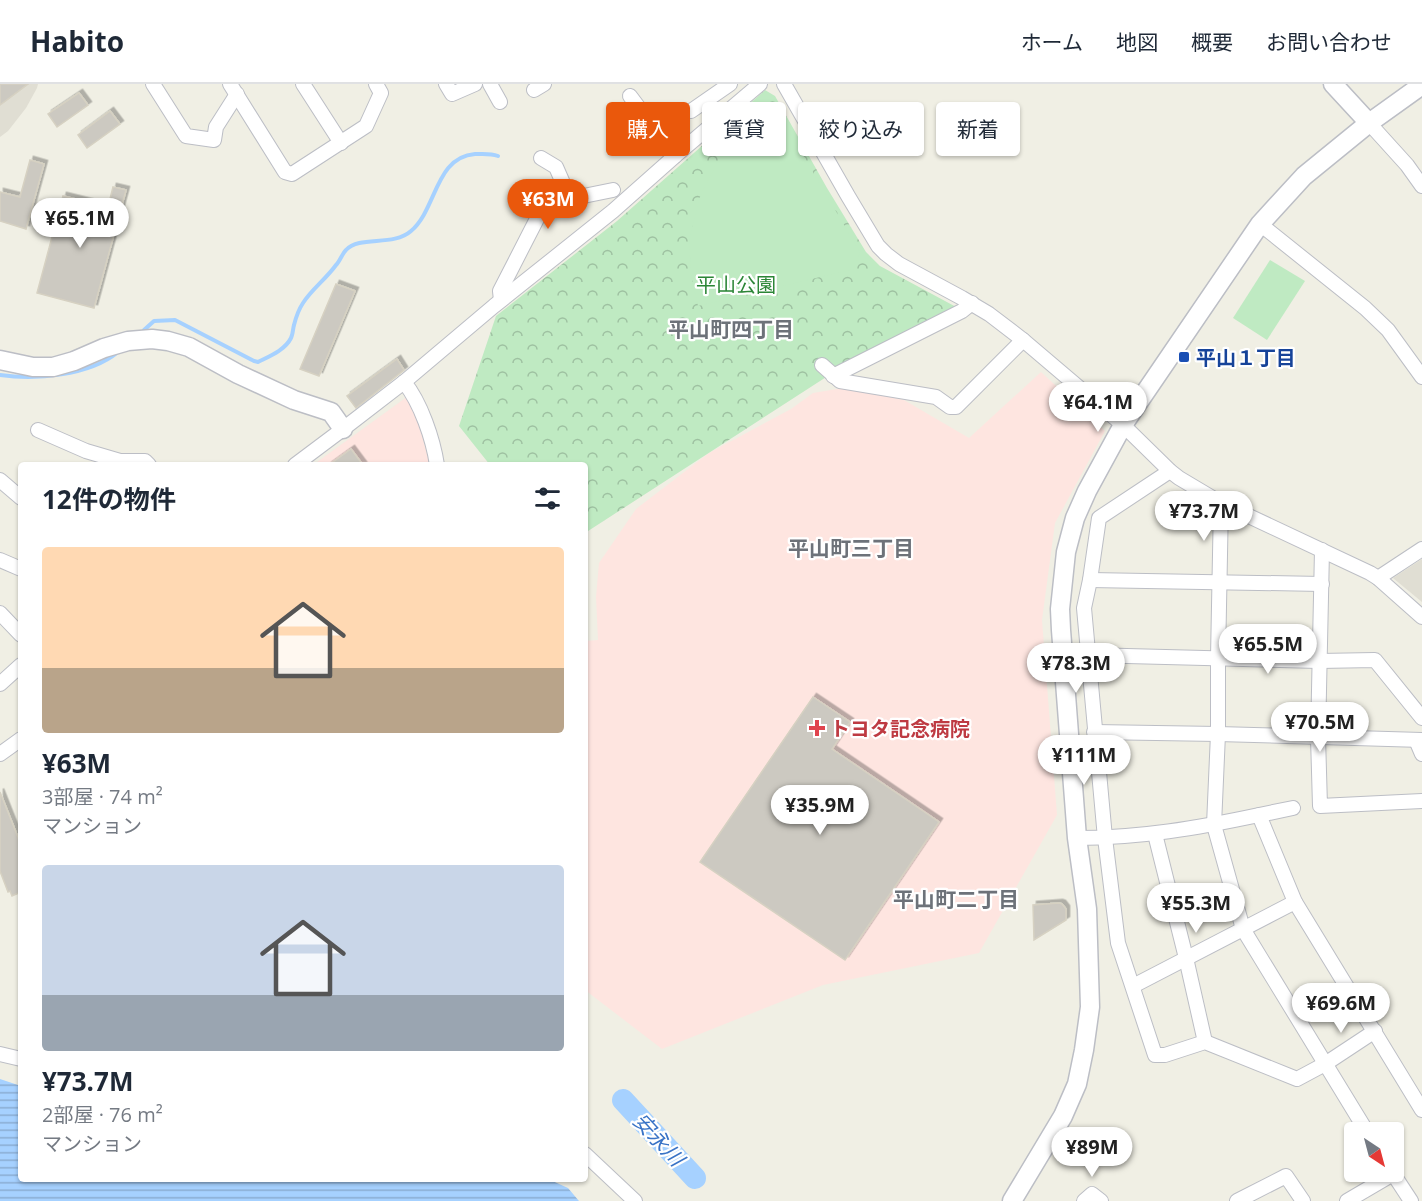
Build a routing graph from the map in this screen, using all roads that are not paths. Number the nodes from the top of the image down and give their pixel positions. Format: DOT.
graph roads {
  1 [pos="153,84"];
  2 [pos="303,84"];
  3 [pos="376,84"];
  4 [pos="446,84"];
  5 [pos="475,84"];
  6 [pos="490,84"];
  7 [pos="730,84"];
  8 [pos="760,84"];
  9 [pos="784,84"];
  10 [pos="1333,84"];
  11 [pos="1422,86"];
  12 [pos="233,89"];
  13 [pos="745,89"];
  14 [pos="710,90"];
  15 [pos="630,96"];
  16 [pos="500,102"];
  17 [pos="634,102"];
  18 [pos="691,111"];
  19 [pos="1369,123"];
  20 [pos="690,142"];
  21 [pos="341,143"];
  22 [pos="675,156"];
  23 [pos="542,158"];
  24 [pos="1422,186"];
  25 [pos="613,190"];
  26 [pos="570,199"];
  27 [pos="1260,224"];
  28 [pos="501,300"];
  29 [pos="972,303"];
  30 [pos="1023,340"];
  31 [pos="0,360"];
  32 [pos="822,365"];
  33 [pos="833,376"];
  34 [pos="1422,377"];
  35 [pos="404,382"];
  36 [pos="1123,425"];
  37 [pos="344,429"];
  38 [pos="38,430"];
  39 [pos="120,462"];
  40 [pos="120,462"];
  41 [pos="147,462"];
  42 [pos="299,462"];
  43 [pos="437,462"];
  44 [pos="1170,471"];
  45 [pos="0,480"];
  46 [pos="18,495"];
  47 [pos="1221,503"];
  48 [pos="1422,549"];
  49 [pos="1322,550"];
  50 [pos="0,560"];
  51 [pos="18,568"];
  52 [pos="1378,578"];
  53 [pos="1090,580"];
  54 [pos="1219,582"];
  55 [pos="1322,584"];
  56 [pos="0,613"];
  57 [pos="1422,617"];
  58 [pos="18,632"];
  59 [pos="1088,655"];
  60 [pos="1218,658"];
  61 [pos="1319,661"];
  62 [pos="18,668"];
  63 [pos="0,684"];
  64 [pos="1422,718"];
  65 [pos="1094,732"];
  66 [pos="1218,734"];
  67 [pos="1318,737"];
  68 [pos="1419,740"];
  69 [pos="18,741"];
  70 [pos="0,754"];
  71 [pos="1422,754"];
  72 [pos="1422,801"];
  73 [pos="1293,808"];
  74 [pos="1259,815"];
  75 [pos="1214,825"];
  76 [pos="1155,834"];
  77 [pos="1077,838"];
  78 [pos="1105,838"];
  79 [pos="1295,902"];
  80 [pos="1243,929"];
  81 [pos="1186,958"];
  82 [pos="1132,986"];
  83 [pos="1375,1031"];
  84 [pos="1205,1042"];
  85 [pos="0,1054"];
  86 [pos="18,1058"];
  87 [pos="1325,1064"];
  88 [pos="1422,1110"];
  89 [pos="1361,1122"];
  90 [pos="588,1157"];
  91 [pos="1378,1182"];
  92 [pos="1398,1182"];
  93 [pos="635,1201"];
  94 [pos="1012,1201"];
  95 [pos="1083,1201"];
  96 [pos="1101,1201"];
  97 [pos="1237,1201"];
  98 [pos="1303,1201"];
  99 [pos="1347,1201"];
  100 [pos="1411,1201"];
  1 -- 12 [label="street"];
  2 -- 21 [label="street"];
  3 -- 21 [label="street"];
  4 -- 5 [label="street"];
  6 -- 16 [label="street"];
  7 -- 14 [label="street"];
  8 -- 13 [label="street"];
  9 -- 29 [label="street"];
  10 -- 19 [label="street"];
  11 -- 19 [label="street"];
  12 -- 21 [label="street"];
  13 -- 20 [label="street"];
  14 -- 18 [label="street"];
  15 -- 17 [label="street"];
  19 -- 24 [label="street"];
  19 -- 27 [label="street"];
  22 -- 28 [label="street"];
  23 -- 26 [label="street"];
  25 -- 26 [label="street"];
  26 -- 28 [label="street"];
  27 -- 34 [label="street"];
  27 -- 36 [label="street"];
  28 -- 35 [label="street"];
  29 -- 30 [label="street"];
  29 -- 33 [label="street"];
  30 -- 33 [label="street"];
  30 -- 36 [label="street"];
  31 -- 37 [label="street"];
  32 -- 33 [label="street"];
  35 -- 37 [label="street"];
  35 -- 43 [label="street"];
  36 -- 44 [label="street"];
  36 -- 77 [label="street"];
  37 -- 42 [label="street"];
  38 -- 39 [label="street"];
  40 -- 41 [label="street"];
  44 -- 47 [label="street"];
  44 -- 53 [label="street"];
  45 -- 46 [label="street"];
  47 -- 49 [label="street"];
  47 -- 54 [label="street"];
  48 -- 52 [label="street"];
  49 -- 52 [label="street"];
  49 -- 55 [label="street"];
  50 -- 51 [label="street"];
  52 -- 57 [label="street"];
  53 -- 54 [label="street"];
  53 -- 59 [label="street"];
  54 -- 55 [label="street"];
  54 -- 60 [label="street"];
  55 -- 61 [label="street"];
  56 -- 58 [label="street"];
  59 -- 60 [label="street"];
  59 -- 65 [label="street"];
  60 -- 61 [label="street"];
  60 -- 66 [label="street"];
  61 -- 64 [label="street"];
  61 -- 67 [label="street"];
  62 -- 63 [label="street"];
  65 -- 66 [label="street"];
  65 -- 78 [label="street"];
  66 -- 67 [label="street"];
  66 -- 75 [label="street"];
  67 -- 68 [label="street"];
  67 -- 72 [label="street"];
  68 -- 71 [label="street"];
  69 -- 70 [label="street"];
  73 -- 74 [label="street"];
  74 -- 75 [label="street"];
  74 -- 79 [label="street"];
  75 -- 76 [label="street"];
  75 -- 80 [label="street"];
  76 -- 78 [label="street"];
  76 -- 81 [label="street"];
  77 -- 78 [label="street"];
  77 -- 94 [label="street"];
  78 -- 82 [label="street"];
  79 -- 80 [label="street"];
  79 -- 83 [label="street"];
  80 -- 81 [label="street"];
  80 -- 87 [label="street"];
  81 -- 82 [label="street"];
  81 -- 84 [label="street"];
  82 -- 84 [label="street"];
  83 -- 87 [label="street"];
  83 -- 88 [label="street"];
  84 -- 87 [label="street"];
  85 -- 86 [label="street"];
  87 -- 89 [label="street"];
  90 -- 93 [label="street"];
  91 -- 99 [label="street"];
  92 -- 100 [label="street"];
  95 -- 96 [label="street"];
  97 -- 98 [label="street"];
}
